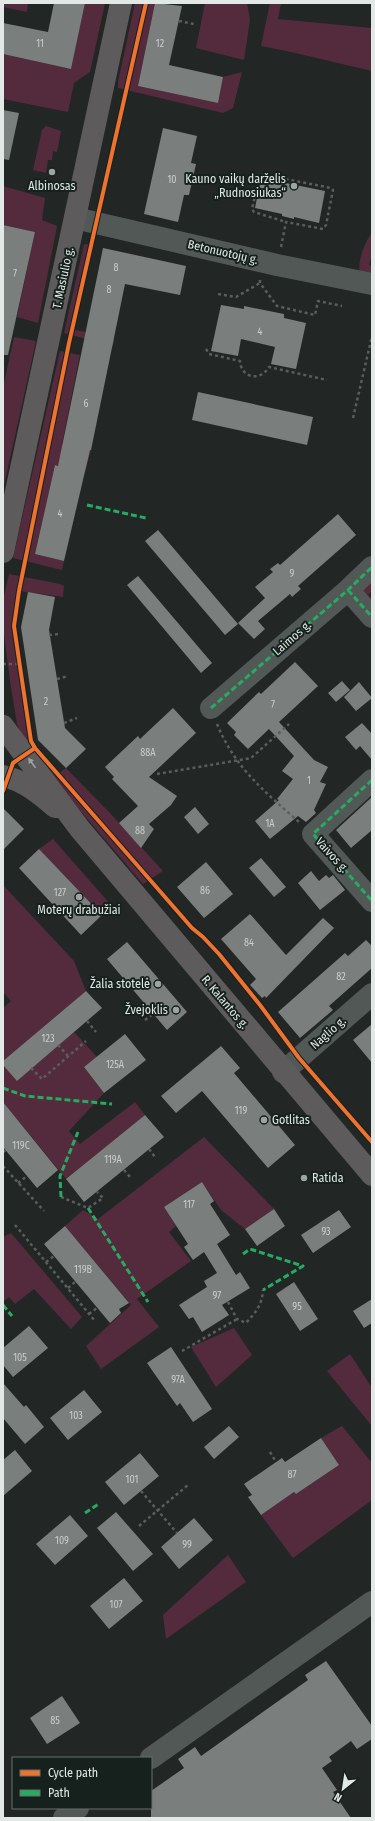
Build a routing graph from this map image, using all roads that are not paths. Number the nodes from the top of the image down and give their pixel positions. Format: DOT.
graph roads {
  1 [pos="121,3"];
  2 [pos="75,218"];
  3 [pos="372,284"];
  4 [pos="3,552"];
  5 [pos="372,567"];
  6 [pos="348,590"];
  7 [pos="372,617"];
  8 [pos="211,708"];
  9 [pos="3,726"];
  10 [pos="3,776"];
  11 [pos="372,780"];
  12 [pos="80,829"];
  13 [pos="372,901"];
  14 [pos="372,994"];
  15 [pos="283,1072"];
  16 [pos="372,1175"];
  17 [pos="372,1602"];
  18 [pos="152,1757"];
  19 [pos="77,1809"];
  20 [pos="64,1818"];
  1 -- 2 [label="main road, T. Masiulio g."];
  2 -- 3 [label="street, Betonuotojų g."];
  2 -- 4 [label="main road, T. Masiulio g."];
  5 -- 6 [label="street, Laimos g."];
  6 -- 7 [label="street"];
  6 -- 8 [label="street, Laimos g."];
  12 -- 9 [label="main road, R. Kalantos g., one-way"];
  10 -- 12 [label="main road, R. Kalantos g."];
  11 -- 13 [label="street, Vaivos g."];
  12 -- 15 [label="main road, R. Kalantos g."];
  14 -- 15 [label="street, Naglio g."];
  15 -- 16 [label="main road, R. Kalantos g."];
  17 -- 18 [label="street"];
  19 -- 20 [label="street"];
}
